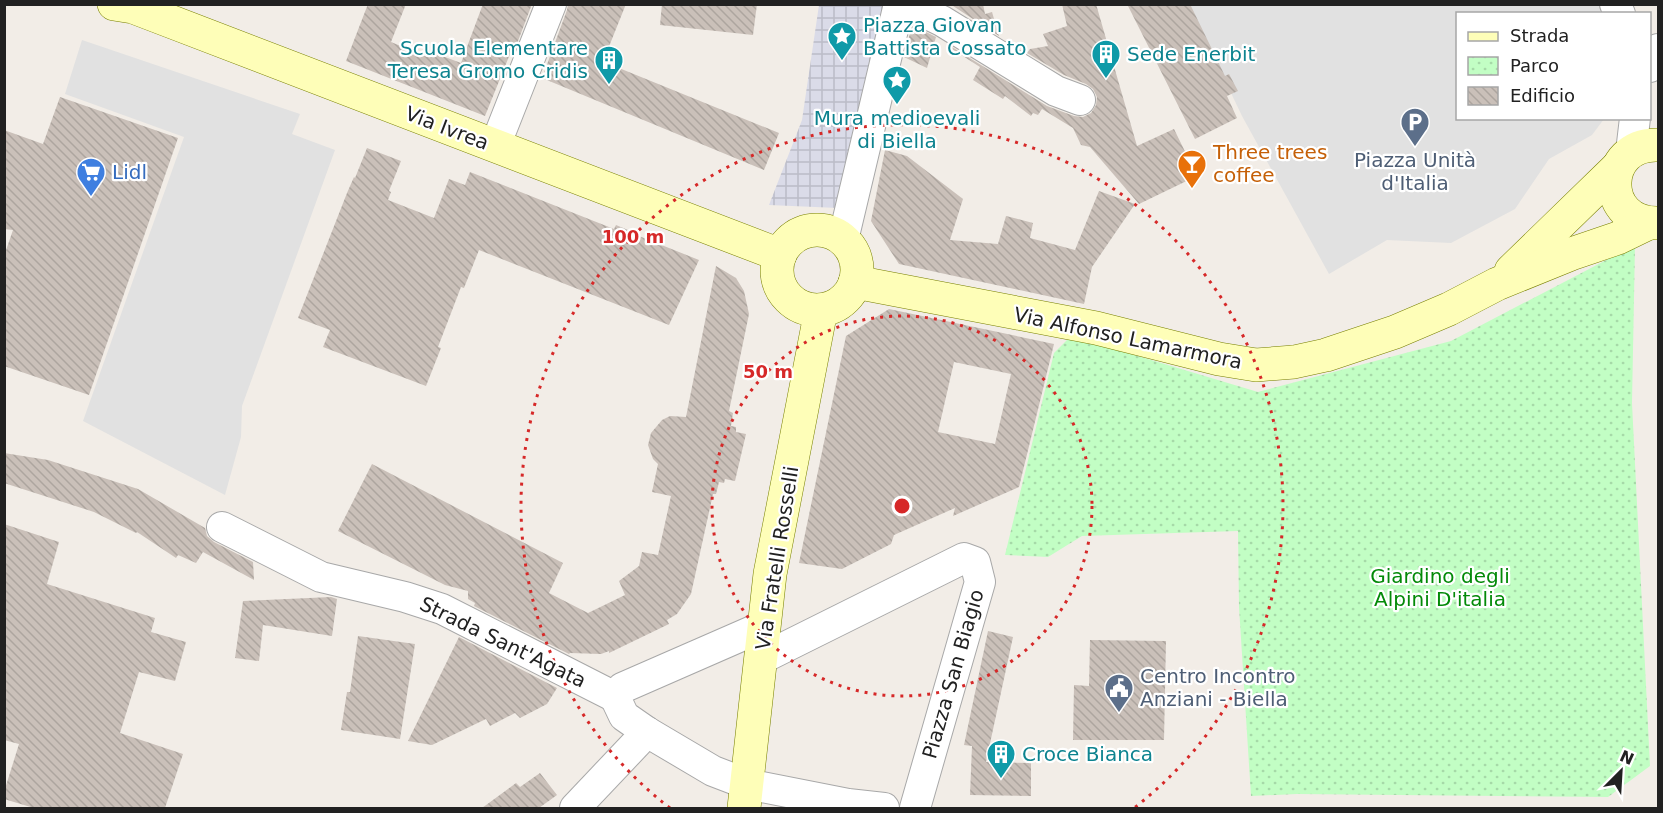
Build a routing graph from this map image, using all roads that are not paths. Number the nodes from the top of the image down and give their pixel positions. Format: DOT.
graph roads {
  1 [pos="114,4"];
  2 [pos="550,4"];
  3 [pos="899,4"];
  4 [pos="908,4"];
  5 [pos="1659,49"];
  6 [pos="1651,65"];
  7 [pos="1651,69"];
  8 [pos="1659,84"];
  9 [pos="1080,100"];
  10 [pos="1635,120"];
  11 [pos="495,146"];
  12 [pos="1636,155"];
  13 [pos="1654,223"];
  14 [pos="843,240"];
  15 [pos="780,255"];
  16 [pos="855,282"];
  17 [pos="1497,284"];
  18 [pos="821,310"];
  19 [pos="222,527"];
  20 [pos="764,626"];
  21 [pos="761,659"];
  22 [pos="615,697"];
  23 [pos="647,732"];
  24 [pos="745,796"];
  25 [pos="575,808"];
  26 [pos="884,808"];
  27 [pos="915,808"];
  1 -- 11 [label="main road, Via Ivrea"];
  2 -- 11 [label="street"];
  3 -- 14 [label="street"];
  4 -- 9 [label="street"];
  5 -- 6 [label="street"];
  7 -- 8 [label="street"];
  10 -- 12 [label="street"];
  11 -- 15 [label="main road, Via Ivrea"];
  12 -- 13 [label="main road, Via Alfonso Lamarmora"];
  12 -- 17 [label="main road, Via Alfonso Lamarmora"];
  13 -- 17 [label="main road, Via Alfonso Lamarmora"];
  14 -- 15 [label="main road"];
  14 -- 16 [label="main road"];
  15 -- 18 [label="main road"];
  16 -- 17 [label="main road, Via Alfonso Lamarmora"];
  16 -- 18 [label="main road"];
  18 -- 20 [label="main road, Via Fratelli Rosselli"];
  19 -- 22 [label="street, Strada Sant'Agata"];
  20 -- 21 [label="main road, Via Fratelli Rosselli"];
  20 -- 22 [label="street"];
  21 -- 24 [label="main road, Via Fratelli Rosselli"];
  21 -- 27 [label="street, Piazza San Biagio"];
  22 -- 23 [label="street"];
  23 -- 24 [label="street"];
  23 -- 25 [label="street"];
  24 -- 26 [label="street"];
}
